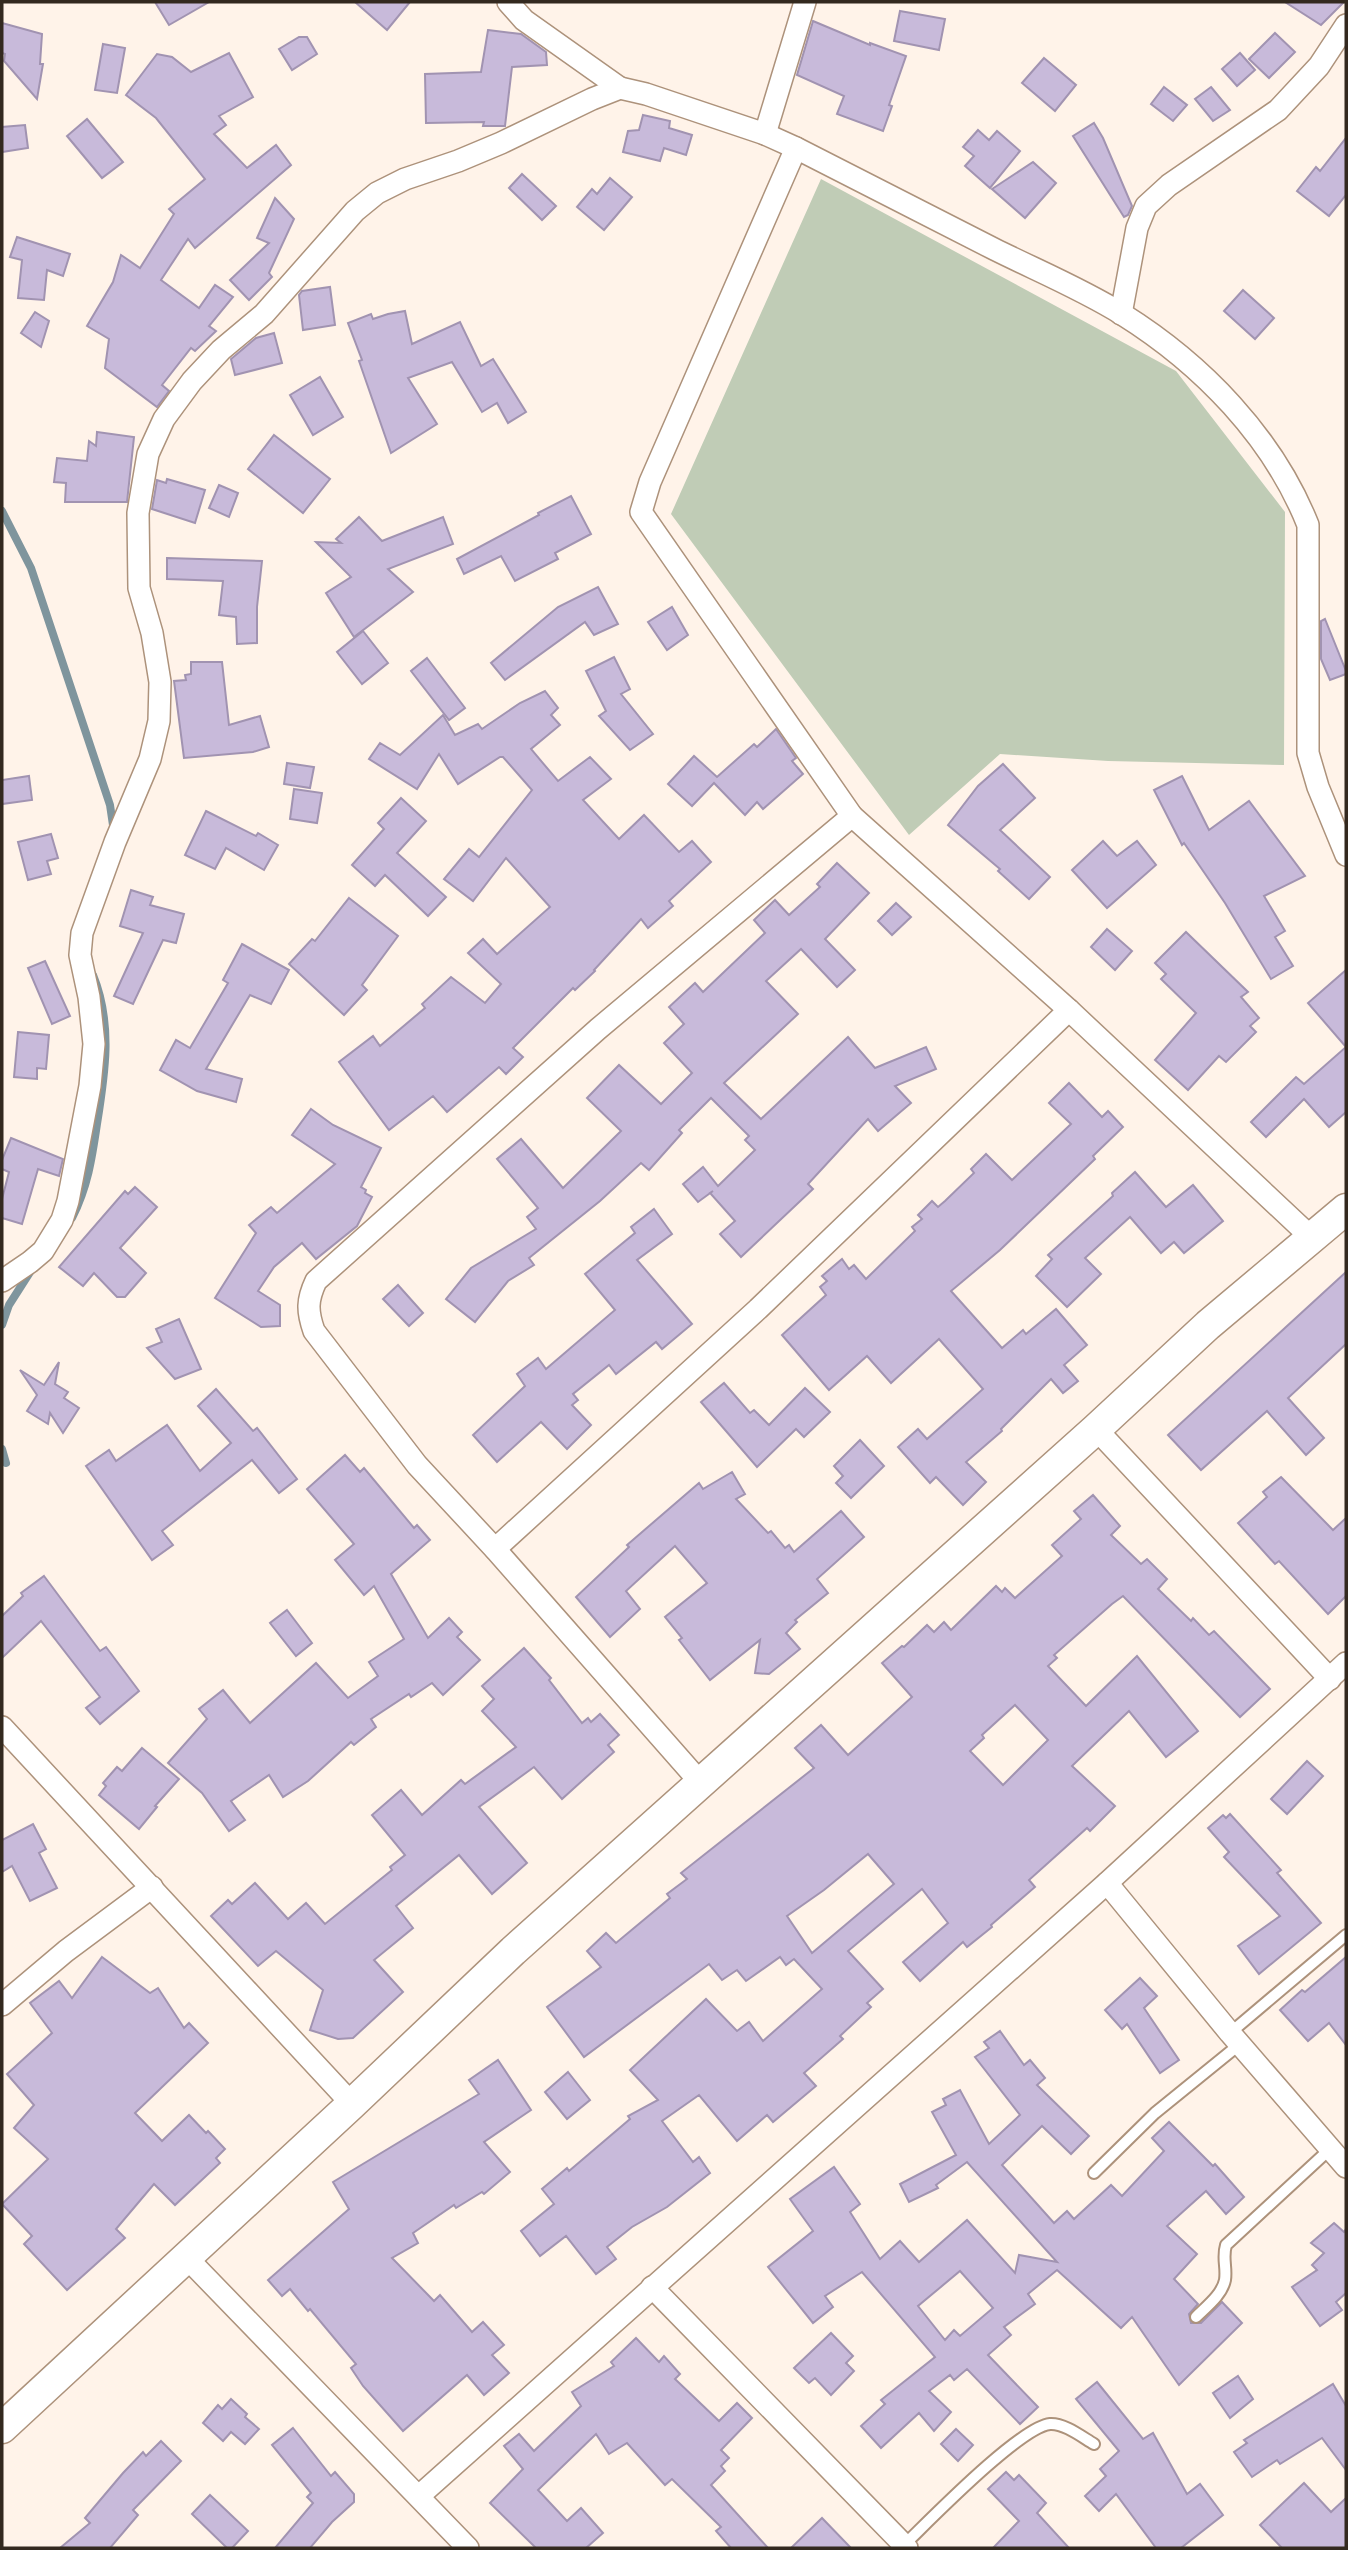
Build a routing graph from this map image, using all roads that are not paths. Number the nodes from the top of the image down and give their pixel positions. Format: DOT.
graph roads {
  1 [pos="509,2"];
  2 [pos="805,2"];
  3 [pos="1346,25"];
  4 [pos="620,88"];
  5 [pos="765,134"];
  6 [pos="796,148"];
  7 [pos="1121,314"];
  8 [pos="852,816"];
  9 [pos="1346,855"];
  10 [pos="1069,1010"];
  11 [pos="1346,1209"];
  12 [pos="1313,1239"];
  13 [pos="2,1280"];
  14 [pos="1096,1429"];
  15 [pos="495,1549"];
  16 [pos="1346,1663"];
  17 [pos="1330,1679"];
  18 [pos="2,1727"];
  19 [pos="700,1782"];
  20 [pos="1107,1883"];
  21 [pos="152,1887"];
  22 [pos="1346,1935"];
  23 [pos="2,2005"];
  24 [pos="1235,2038"];
  25 [pos="352,2104"];
  26 [pos="1330,2149"];
  27 [pos="1346,2167"];
  28 [pos="1094,2173"];
  29 [pos="186,2258"];
  30 [pos="652,2287"];
  31 [pos="1196,2317"];
  32 [pos="2,2428"];
  33 [pos="1094,2444"];
  34 [pos="419,2496"];
  35 [pos="905,2547"];
  36 [pos="468,2548"];
  1 -- 4 [label="street"];
  2 -- 5 [label="street"];
  3 -- 7 [label="street"];
  4 -- 5 [label="street"];
  4 -- 13 [label="street"];
  5 -- 6 [label="street"];
  6 -- 7 [label="street"];
  6 -- 8 [label="street"];
  7 -- 9 [label="street"];
  8 -- 10 [label="street"];
  8 -- 15 [label="street"];
  10 -- 12 [label="street"];
  10 -- 15 [label="street"];
  11 -- 12 [label="street"];
  12 -- 14 [label="street"];
  14 -- 17 [label="street"];
  14 -- 19 [label="street"];
  15 -- 19 [label="street"];
  16 -- 17 [label="street"];
  17 -- 20 [label="street"];
  18 -- 21 [label="street"];
  19 -- 25 [label="street"];
  20 -- 24 [label="street"];
  20 -- 30 [label="street"];
  21 -- 23 [label="street"];
  21 -- 25 [label="street"];
  22 -- 24 [label="lane"];
  24 -- 26 [label="street"];
  24 -- 28 [label="lane"];
  25 -- 29 [label="street"];
  26 -- 27 [label="street"];
  26 -- 31 [label="lane"];
  29 -- 32 [label="street"];
  29 -- 34 [label="street"];
  30 -- 34 [label="street"];
  30 -- 35 [label="street"];
  33 -- 35 [label="lane"];
  34 -- 36 [label="street"];
}
